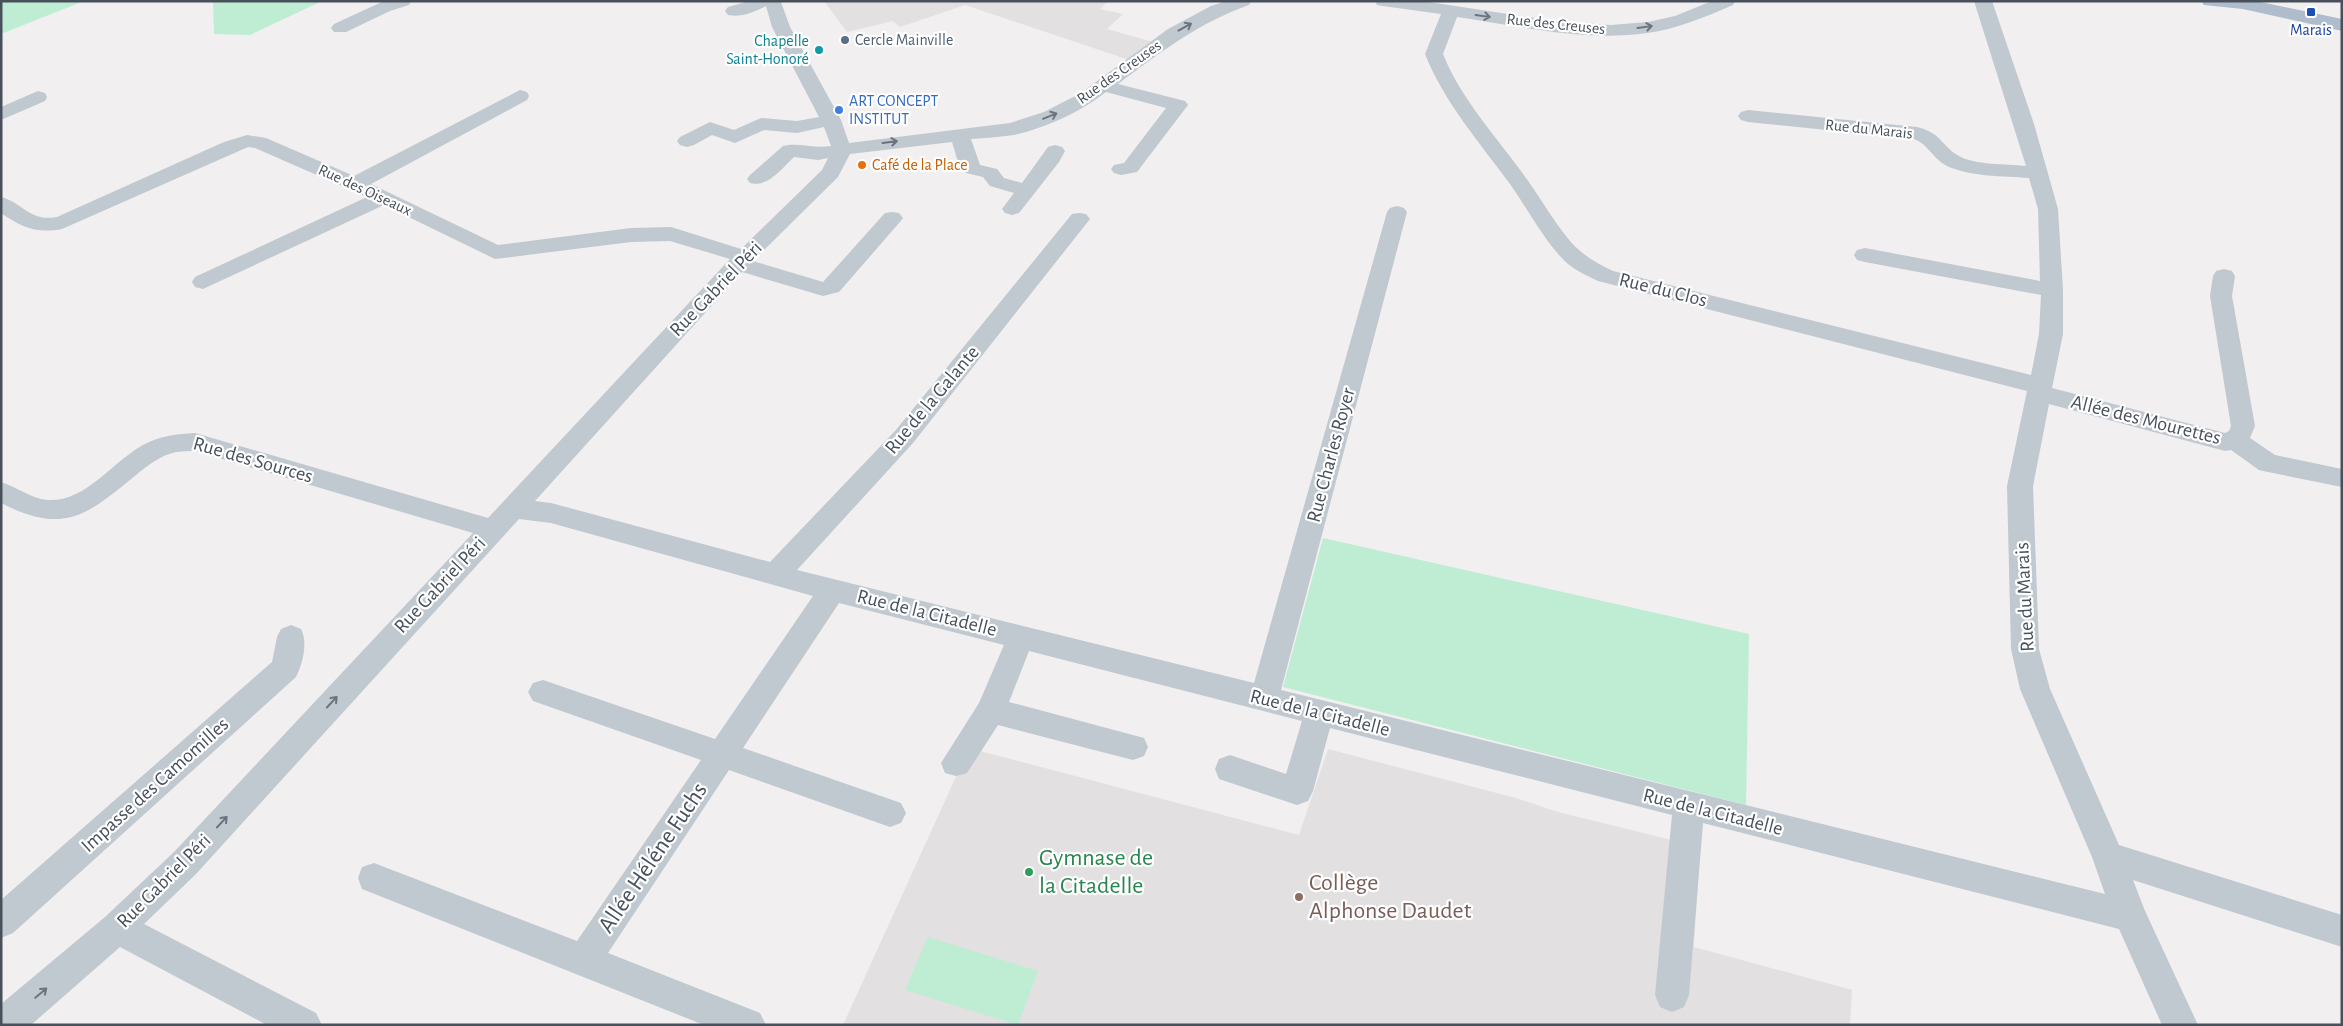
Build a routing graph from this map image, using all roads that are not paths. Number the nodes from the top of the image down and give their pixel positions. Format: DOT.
graph roads {
  1 [pos="403,1"];
  2 [pos="1243,1"];
  3 [pos="1383,1"];
  4 [pos="1726,1"];
  5 [pos="1983,1"];
  6 [pos="2210,1"];
  7 [pos="773,3"];
  8 [pos="734,11"];
  9 [pos="1451,11"];
  10 [pos="2342,25"];
  11 [pos="340,28"];
  12 [pos="1104,86"];
  13 [pos="520,96"];
  14 [pos="38,97"];
  15 [pos="1,114"];
  16 [pos="1748,116"];
  17 [pos="832,122"];
  18 [pos="960,135"];
  19 [pos="687,141"];
  20 [pos="842,150"];
  21 [pos="1054,151"];
  22 [pos="1121,169"];
  23 [pos="2038,173"];
  24 [pos="757,179"];
  25 [pos="1517,179"];
  26 [pos="355,184"];
  27 [pos="1026,190"];
  28 [pos="384,197"];
  29 [pos="1,203"];
  30 [pos="1012,209"];
  31 [pos="1397,212"];
  32 [pos="892,218"];
  33 [pos="1080,219"];
  34 [pos="1865,256"];
  35 [pos="741,260"];
  36 [pos="2224,276"];
  37 [pos="203,282"];
  38 [pos="2052,290"];
  39 [pos="2040,390"];
  40 [pos="2236,441"];
  41 [pos="2342,478"];
  42 [pos="1,492"];
  43 [pos="501,519"];
  44 [pos="776,574"];
  45 [pos="832,590"];
  46 [pos="291,637"];
  47 [pos="1021,637"];
  48 [pos="543,692"];
  49 [pos="1264,699"];
  50 [pos="991,710"];
  51 [pos="1319,712"];
  52 [pos="1134,747"];
  53 [pos="722,755"];
  54 [pos="956,763"];
  55 [pos="1230,769"];
  56 [pos="1689,806"];
  57 [pos="890,813"];
  58 [pos="2108,857"];
  59 [pos="374,878"];
  60 [pos="2130,916"];
  61 [pos="1,922"];
  62 [pos="117,928"];
  63 [pos="2342,931"];
  64 [pos="584,960"];
  65 [pos="1672,995"];
  66 [pos="4,1025"];
  67 [pos="304,1025"];
  68 [pos="748,1025"];
  69 [pos="2180,1025"];
  1 -- 11 [label="street"];
  12 -- 2 [label="street, Rue des Creuses, one-way"];
  3 -- 9 [label="street, Rue des Creuses"];
  9 -- 4 [label="street, Rue des Creuses, one-way"];
  5 -- 23 [label="street, Rue du Marais"];
  6 -- 10 [label="main road"];
  7 -- 8 [label="street"];
  7 -- 17 [label="street"];
  9 -- 25 [label="street, Rue du Clos"];
  18 -- 12 [label="street, Rue des Creuses, one-way"];
  12 -- 22 [label="street"];
  13 -- 26 [label="street"];
  14 -- 15 [label="street"];
  16 -- 23 [label="street, Rue du Marais"];
  17 -- 19 [label="street"];
  17 -- 20 [label="street"];
  20 -- 18 [label="street, Rue des Creuses, one-way"];
  18 -- 27 [label="street"];
  20 -- 24 [label="street, Rue des Creuses"];
  20 -- 35 [label="street, Rue Gabriel Péri"];
  21 -- 27 [label="street"];
  23 -- 38 [label="street, Rue du Marais"];
  25 -- 39 [label="street, Rue du Clos"];
  26 -- 28 [label="street, Rue des Oiseaux"];
  26 -- 29 [label="street, Rue des Oiseaux"];
  27 -- 30 [label="street"];
  28 -- 35 [label="street, Rue des Oiseaux"];
  28 -- 37 [label="street"];
  31 -- 49 [label="street, Rue Charles Royer"];
  32 -- 35 [label="street, Rue des Oiseaux"];
  33 -- 44 [label="street, Rue de la Galante"];
  34 -- 38 [label="street"];
  35 -- 43 [label="street, Rue Gabriel Péri"];
  36 -- 40 [label="street, Allée des Mourettes"];
  38 -- 39 [label="street, Rue du Marais"];
  39 -- 40 [label="street, Allée des Mourettes"];
  39 -- 58 [label="street, Rue du Marais"];
  40 -- 41 [label="street"];
  42 -- 43 [label="street, Rue des Sources"];
  43 -- 44 [label="street, Rue de la Citadelle"];
  62 -- 43 [label="street, Rue Gabriel Péri, one-way"];
  44 -- 45 [label="street, Rue de la Citadelle"];
  45 -- 47 [label="street, Rue de la Citadelle"];
  45 -- 53 [label="street, Allée Héléne Fuchs"];
  46 -- 61 [label="street, Impasse des Camomilles"];
  47 -- 49 [label="street, Rue de la Citadelle"];
  47 -- 50 [label="street"];
  48 -- 53 [label="street"];
  49 -- 51 [label="street, Rue de la Citadelle"];
  50 -- 52 [label="street"];
  50 -- 54 [label="street"];
  51 -- 55 [label="street"];
  51 -- 56 [label="street, Rue de la Citadelle"];
  53 -- 57 [label="street"];
  53 -- 64 [label="street, Allée Héléne Fuchs"];
  56 -- 60 [label="street, Rue de la Citadelle"];
  56 -- 65 [label="street"];
  58 -- 60 [label="street, Rue du Marais"];
  58 -- 63 [label="street"];
  59 -- 64 [label="street"];
  60 -- 69 [label="street, Rue du Marais"];
  66 -- 62 [label="street, Rue Gabriel Péri, one-way"];
  62 -- 67 [label="street"];
  64 -- 68 [label="street"];
}
